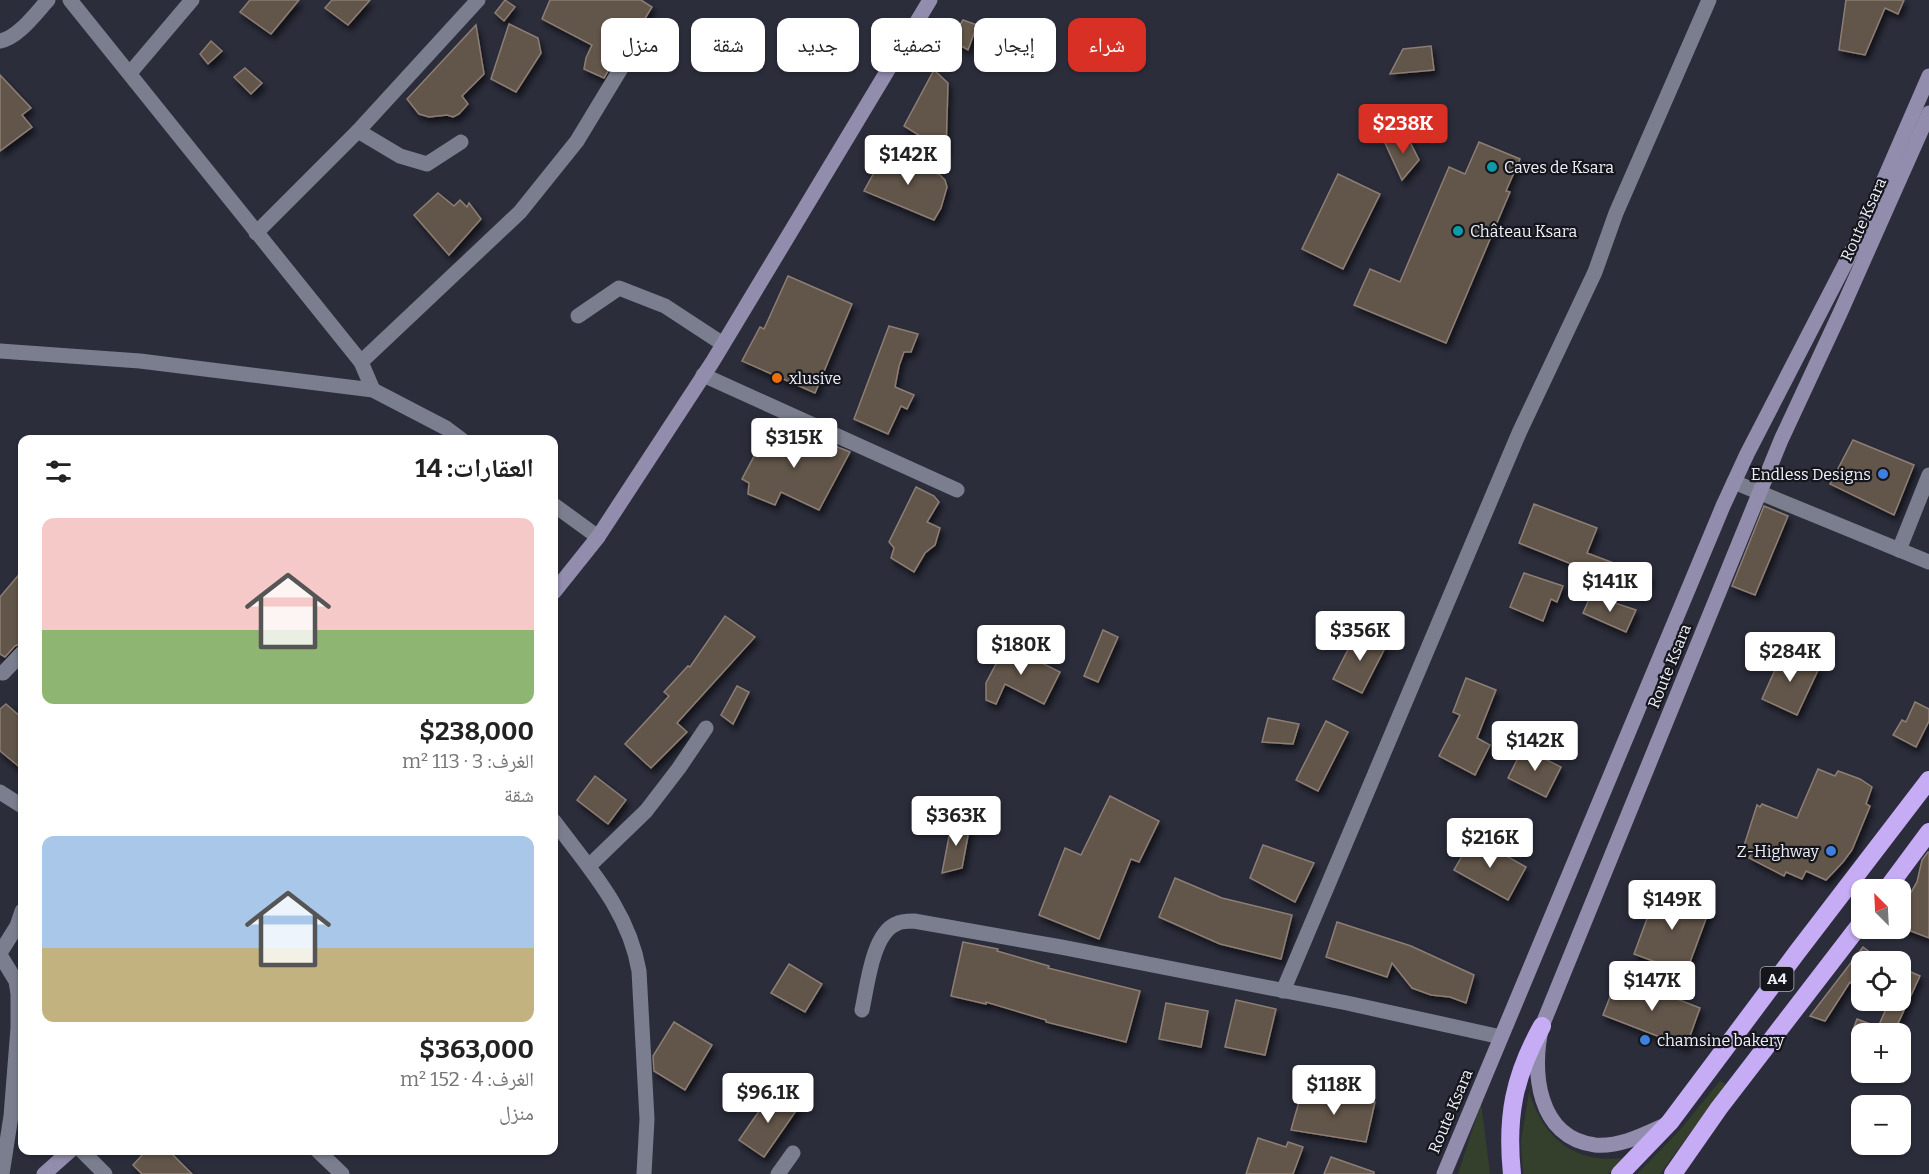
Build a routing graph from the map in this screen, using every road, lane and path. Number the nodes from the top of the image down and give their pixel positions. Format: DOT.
graph roads {
  1 [pos="48,0"];
  2 [pos="70,0"];
  3 [pos="192,0"];
  4 [pos="478,0"];
  5 [pos="930,0"];
  6 [pos="1709,0"];
  7 [pos="0,41"];
  8 [pos="619,72"];
  9 [pos="130,73"];
  10 [pos="1929,76"];
  11 [pos="1929,114"];
  12 [pos="358,131"];
  13 [pos="461,142"];
  14 [pos="256,233"];
  15 [pos="1825,304"];
  16 [pos="1841,311"];
  17 [pos="578,316"];
  18 [pos="723,344"];
  19 [pos="0,351"];
  20 [pos="1800,351"];
  21 [pos="1819,359"];
  22 [pos="360,362"];
  23 [pos="703,375"];
  24 [pos="373,390"];
  25 [pos="455,435"];
  26 [pos="1929,475"];
  27 [pos="1734,482"];
  28 [pos="957,490"];
  29 [pos="1759,492"];
  30 [pos="558,508"];
  31 [pos="598,537"];
  32 [pos="1899,550"];
  33 [pos="1929,562"];
  34 [pos="558,587"];
  35 [pos="18,657"];
  36 [pos="3,673"];
  37 [pos="706,728"];
  38 [pos="1929,780"];
  39 [pos="0,792"];
  40 [pos="18,803"];
  41 [pos="558,826"];
  42 [pos="1929,832"];
  43 [pos="589,866"];
  44 [pos="1894,879"];
  45 [pos="18,923"];
  46 [pos="1851,936"];
  47 [pos="0,954"];
  48 [pos="1283,991"];
  49 [pos="862,1010"];
  50 [pos="1542,1026"];
  51 [pos="1500,1037"];
  52 [pos="1670,1122"];
  53 [pos="793,1153"];
  54 [pos="65,1155"];
  55 [pos="86,1155"];
  56 [pos="322,1155"];
  57 [pos="2,1174"];
  58 [pos="44,1174"];
  59 [pos="105,1174"];
  60 [pos="342,1174"];
  61 [pos="644,1174"];
  62 [pos="778,1174"];
  63 [pos="1443,1174"];
  64 [pos="1512,1174"];
  65 [pos="1620,1174"];
  66 [pos="1673,1174"];
  1 -- 7 [label="street"];
  2 -- 9 [label="street"];
  3 -- 9 [label="street"];
  4 -- 12 [label="street"];
  5 -- 18 [label="main road"];
  6 -- 48 [label="street"];
  8 -- 22 [label="street"];
  9 -- 14 [label="street"];
  10 -- 15 [label="main road, Route Ksara"];
  11 -- 16 [label="main road, Route Ksara"];
  12 -- 13 [label="street"];
  12 -- 14 [label="street"];
  14 -- 22 [label="street"];
  15 -- 16 [label="main road"];
  15 -- 20 [label="main road, Route Ksara"];
  16 -- 21 [label="main road, Route Ksara"];
  17 -- 18 [label="street"];
  18 -- 23 [label="main road"];
  19 -- 24 [label="street"];
  20 -- 21 [label="main road"];
  20 -- 27 [label="main road, Route Ksara"];
  21 -- 29 [label="main road, Route Ksara"];
  22 -- 24 [label="street"];
  23 -- 28 [label="street"];
  23 -- 31 [label="main road"];
  24 -- 25 [label="street"];
  26 -- 32 [label="street"];
  27 -- 29 [label="street"];
  27 -- 51 [label="main road, Route Ksara"];
  29 -- 32 [label="street"];
  29 -- 50 [label="main road, Route Ksara"];
  30 -- 31 [label="street"];
  31 -- 34 [label="main road"];
  32 -- 33 [label="street"];
  35 -- 36 [label="street"];
  37 -- 43 [label="street"];
  38 -- 52 [label="highway, A4"];
  39 -- 40 [label="street"];
  41 -- 43 [label="street"];
  42 -- 44 [label="highway"];
  43 -- 61 [label="street"];
  45 -- 47 [label="street"];
  46 -- 66 [label="highway, A4"];
  47 -- 57 [label="street"];
  48 -- 49 [label="street"];
  48 -- 51 [label="street"];
  50 -- 52 [label="main road, Route Ksara"];
  50 -- 64 [label="highway"];
  51 -- 63 [label="main road, Route Ksara"];
  52 -- 65 [label="highway, A4"];
  53 -- 62 [label="street"];
  54 -- 58 [label="main road"];
  55 -- 59 [label="street"];
  56 -- 60 [label="street"];
}
